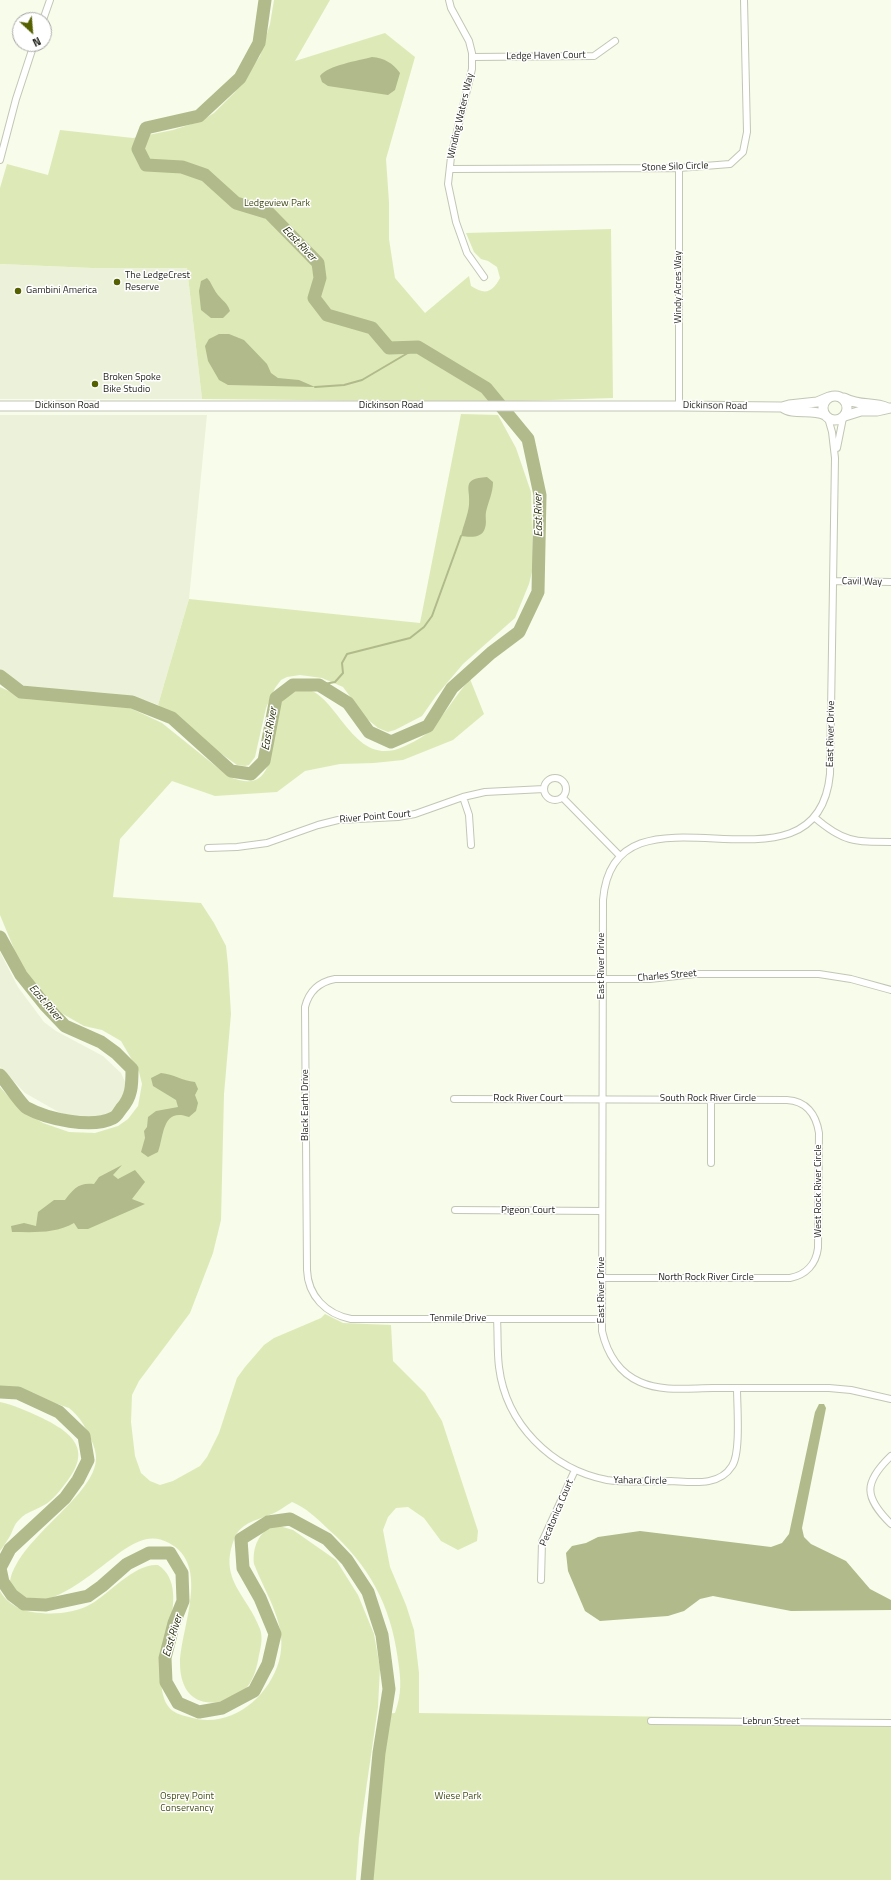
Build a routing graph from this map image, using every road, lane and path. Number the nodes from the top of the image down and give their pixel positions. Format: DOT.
graph roads {
  1 [pos="50,0"];
  2 [pos="449,0"];
  3 [pos="744,0"];
  4 [pos="46,12"];
  5 [pos="615,41"];
  6 [pos="31,52"];
  7 [pos="472,57"];
  8 [pos="0,160"];
  9 [pos="679,168"];
  10 [pos="450,169"];
  11 [pos="484,277"];
  12 [pos="829,397"];
  13 [pos="842,397"];
  14 [pos="0,406"];
  15 [pos="679,406"];
  16 [pos="782,408"];
  17 [pos="890,408"];
  18 [pos="827,416"];
  19 [pos="844,417"];
  20 [pos="835,458"];
  21 [pos="833,581"];
  22 [pos="891,582"];
  23 [pos="544,789"];
  24 [pos="463,797"];
  25 [pos="563,798"];
  26 [pos="814,817"];
  27 [pos="891,842"];
  28 [pos="471,845"];
  29 [pos="208,848"];
  30 [pos="620,856"];
  31 [pos="393,979"];
  32 [pos="602,979"];
  33 [pos="891,990"];
  34 [pos="454,1099"];
  35 [pos="602,1099"];
  36 [pos="711,1099"];
  37 [pos="811,1111"];
  38 [pos="711,1163"];
  39 [pos="455,1210"];
  40 [pos="602,1211"];
  41 [pos="808,1269"];
  42 [pos="602,1278"];
  43 [pos="320,1302"];
  44 [pos="498,1319"];
  45 [pos="602,1319"];
  46 [pos="737,1388"];
  47 [pos="891,1399"];
  48 [pos="891,1456"];
  49 [pos="575,1470"];
  50 [pos="891,1524"];
  51 [pos="541,1580"];
  52 [pos="652,1721"];
  53 [pos="891,1723"];
  1 -- 4 [label="street"];
  2 -- 7 [label="street, Winding Waters Way"];
  3 -- 9 [label="street, Stone Silo Circle"];
  5 -- 7 [label="street, Ledge Haven Court"];
  6 -- 8 [label="street"];
  7 -- 10 [label="street, Winding Waters Way"];
  9 -- 10 [label="street, Stone Silo Circle"];
  9 -- 15 [label="street, Windy Acres Way"];
  10 -- 11 [label="street, Winding Waters Way"];
  12 -- 13 [label="street"];
  12 -- 16 [label="street, Dickinson Road"];
  12 -- 18 [label="street"];
  13 -- 17 [label="street"];
  13 -- 19 [label="street"];
  14 -- 15 [label="street, Dickinson Road"];
  15 -- 16 [label="street, Dickinson Road"];
  16 -- 18 [label="street, Dickinson Road"];
  17 -- 19 [label="street"];
  18 -- 19 [label="street"];
  18 -- 20 [label="street, East River Drive"];
  19 -- 20 [label="street, East River Drive"];
  20 -- 21 [label="street, East River Drive"];
  21 -- 22 [label="street, Cavil Way"];
  21 -- 26 [label="street, East River Drive"];
  23 -- 24 [label="street, River Point Court"];
  23 -- 25 [label="street"];
  23 -- 25 [label="street"];
  24 -- 28 [label="street"];
  24 -- 29 [label="street, River Point Court"];
  25 -- 30 [label="street"];
  26 -- 27 [label="street"];
  26 -- 30 [label="street, East River Drive"];
  30 -- 32 [label="street, East River Drive"];
  31 -- 32 [label="street, Charles Street"];
  31 -- 43 [label="street, Black Earth Drive"];
  32 -- 33 [label="street, Charles Street"];
  32 -- 35 [label="street, East River Drive"];
  34 -- 35 [label="street, Rock River Court"];
  35 -- 36 [label="street, South Rock River Circle"];
  35 -- 40 [label="street, East River Drive"];
  36 -- 37 [label="street, South Rock River Circle"];
  36 -- 38 [label="street"];
  37 -- 41 [label="street, West Rock River Circle"];
  39 -- 40 [label="street, Pigeon Court"];
  40 -- 42 [label="street, East River Drive"];
  41 -- 42 [label="street, North Rock River Circle"];
  42 -- 45 [label="street, East River Drive"];
  43 -- 44 [label="street, Tenmile Drive"];
  44 -- 45 [label="street, Tenmile Drive"];
  44 -- 49 [label="street, Yahara Circle"];
  45 -- 46 [label="street, East River Drive"];
  46 -- 47 [label="street, East River Drive"];
  46 -- 49 [label="street, Yahara Circle"];
  48 -- 50 [label="street"];
  49 -- 51 [label="street, Pecatonica Court"];
  52 -- 53 [label="street, Lebrun Street"];
}
